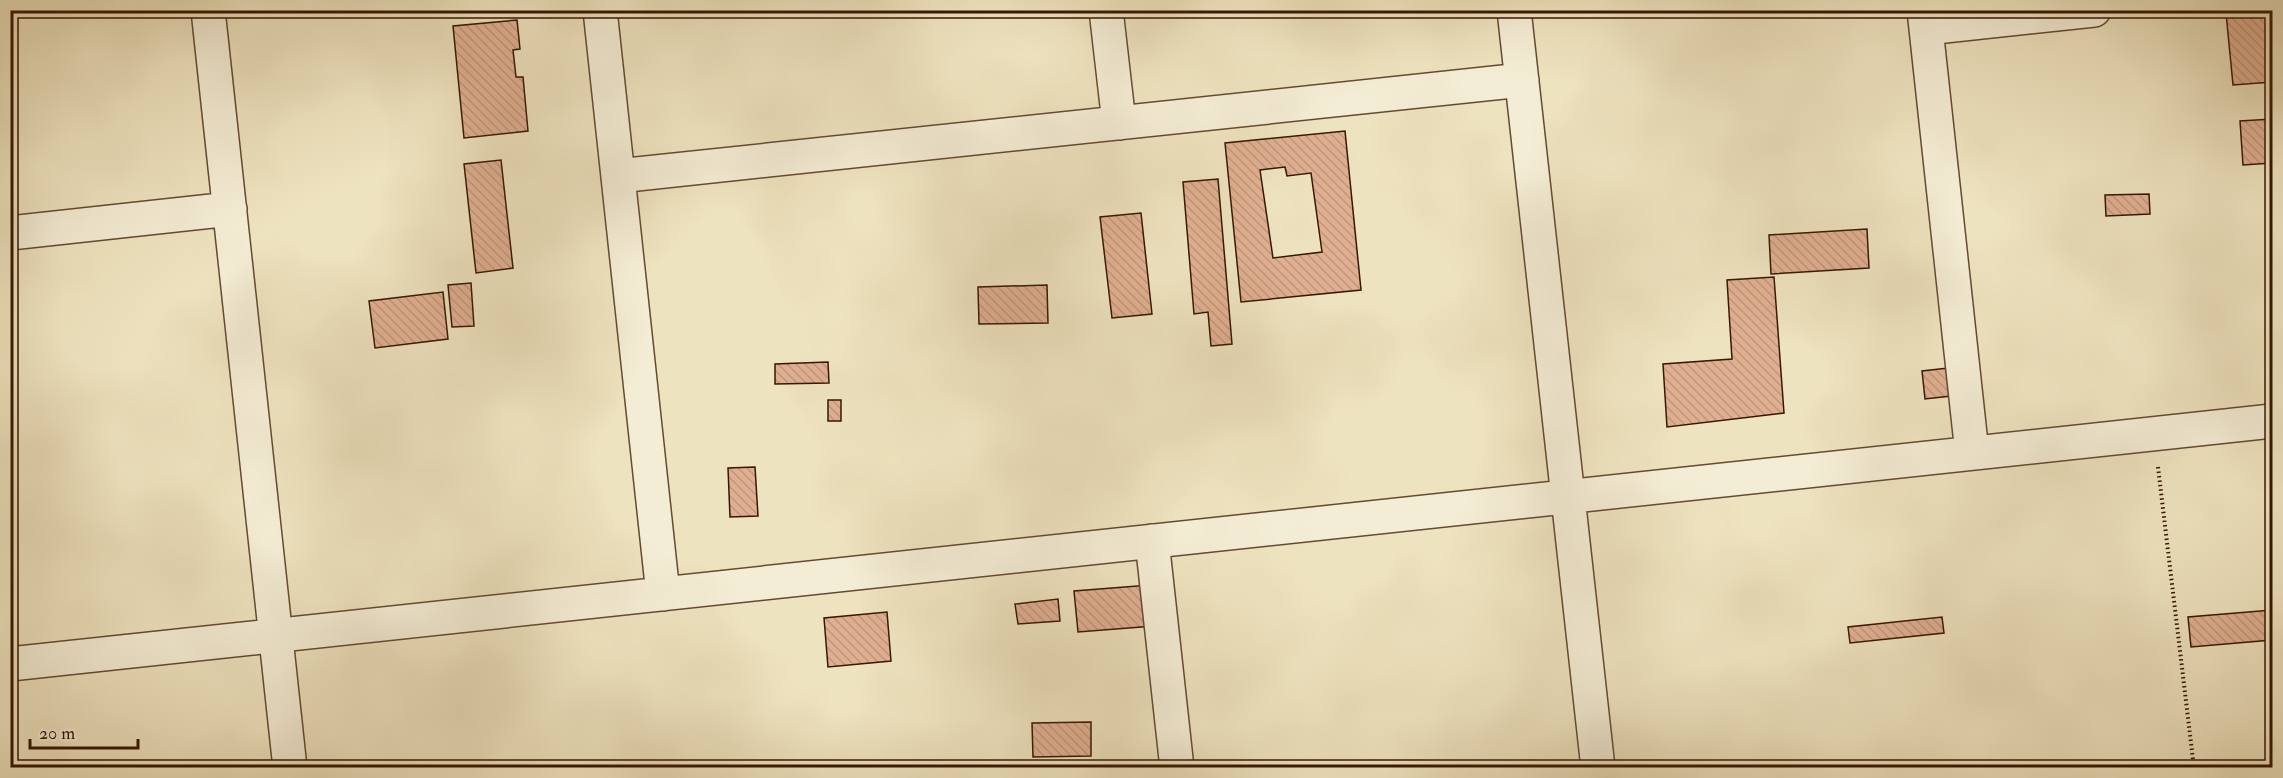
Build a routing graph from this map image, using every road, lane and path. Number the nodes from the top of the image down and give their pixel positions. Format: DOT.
graph roads {
  1 [pos="208,10"];
  2 [pos="600,10"];
  3 [pos="1106,10"];
  4 [pos="1514,10"];
  5 [pos="2086,11"];
  6 [pos="1925,20"];
  7 [pos="1522,80"];
  8 [pos="1119,123"];
  9 [pos="618,176"];
  10 [pos="230,209"];
  11 [pos="10,232"];
  12 [pos="2272,421"];
  13 [pos="2154,434"];
  14 [pos="1972,453"];
  15 [pos="1568,497"];
  16 [pos="1152,541"];
  17 [pos="663,594"];
  18 [pos="276,635"];
  19 [pos="10,664"];
  20 [pos="290,768"];
  21 [pos="1177,768"];
  22 [pos="1598,768"];
  23 [pos="2194,768"];
  1 -- 10 [label="street"];
  2 -- 9 [label="street"];
  3 -- 8 [label="street"];
  4 -- 7 [label="street"];
  5 -- 6 [label="street"];
  6 -- 14 [label="street"];
  7 -- 8 [label="street"];
  7 -- 15 [label="street"];
  8 -- 9 [label="street"];
  9 -- 17 [label="street"];
  10 -- 11 [label="street"];
  10 -- 18 [label="street"];
  12 -- 13 [label="street"];
  13 -- 14 [label="street"];
  13 -- 23 [label="path"];
  14 -- 15 [label="street"];
  15 -- 16 [label="street"];
  15 -- 22 [label="street"];
  16 -- 17 [label="street"];
  16 -- 21 [label="street"];
  17 -- 18 [label="street"];
  18 -- 19 [label="street"];
  18 -- 20 [label="street"];
}
